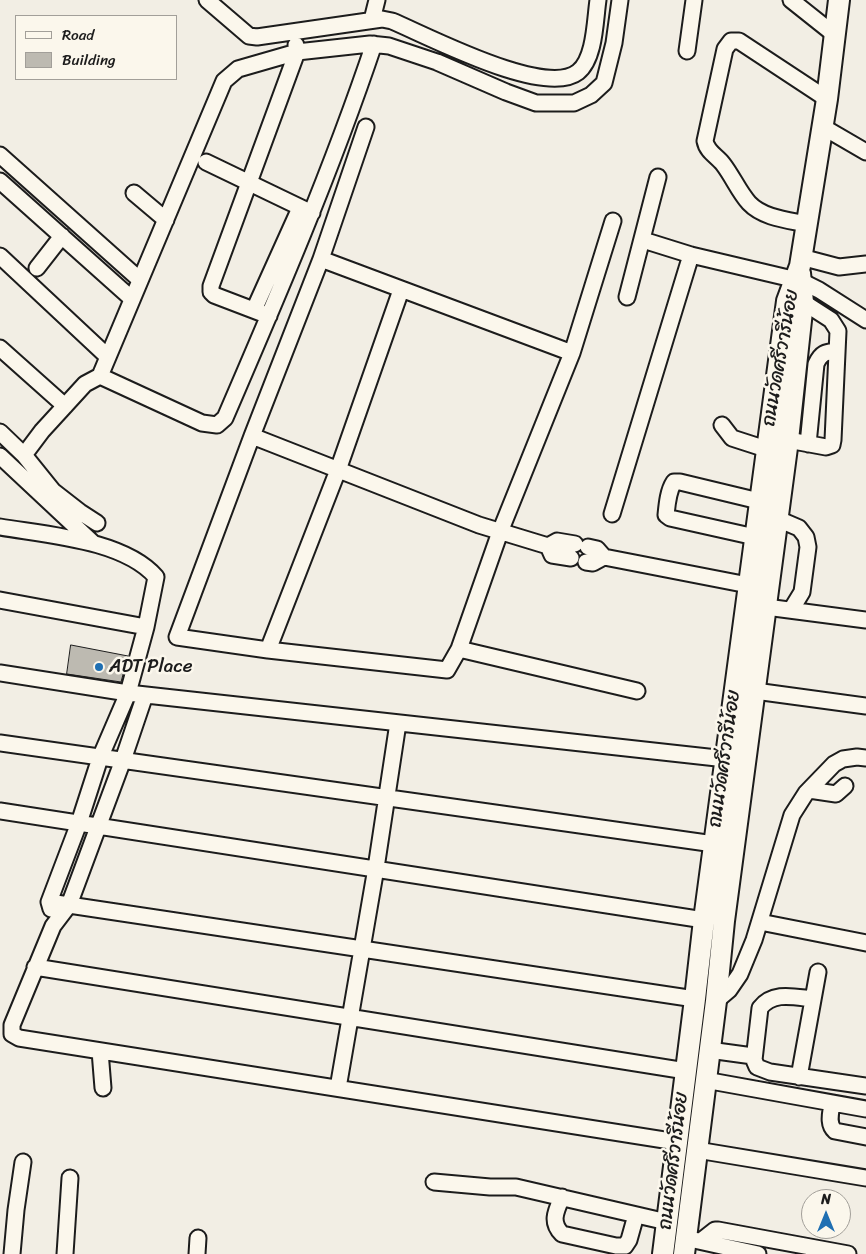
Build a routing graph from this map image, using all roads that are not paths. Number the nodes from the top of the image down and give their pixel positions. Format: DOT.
graph roads {
  1 [pos="207,0"];
  2 [pos="377,0"];
  3 [pos="598,0"];
  4 [pos="620,0"];
  5 [pos="694,0"];
  6 [pos="791,0"];
  7 [pos="839,0"];
  8 [pos="372,20"];
  9 [pos="293,32"];
  10 [pos="835,35"];
  11 [pos="374,44"];
  12 [pos="297,52"];
  13 [pos="687,52"];
  14 [pos="511,71"];
  15 [pos="506,92"];
  16 [pos="827,99"];
  17 [pos="366,127"];
  18 [pos="823,127"];
  19 [pos="866,152"];
  20 [pos="0,155"];
  21 [pos="206,162"];
  22 [pos="658,177"];
  23 [pos="0,180"];
  24 [pos="248,183"];
  25 [pos="134,193"];
  26 [pos="306,210"];
  27 [pos="166,220"];
  28 [pos="613,221"];
  29 [pos="807,224"];
  30 [pos="62,236"];
  31 [pos="643,240"];
  32 [pos="691,255"];
  33 [pos="0,256"];
  34 [pos="321,259"];
  35 [pos="866,264"];
  36 [pos="38,268"];
  37 [pos="799,271"];
  38 [pos="140,280"];
  39 [pos="401,290"];
  40 [pos="627,297"];
  41 [pos="132,299"];
  42 [pos="803,302"];
  43 [pos="254,310"];
  44 [pos="269,316"];
  45 [pos="866,320"];
  46 [pos="0,348"];
  47 [pos="837,351"];
  48 [pos="572,353"];
  49 [pos="108,357"];
  50 [pos="100,376"];
  51 [pos="65,406"];
  52 [pos="722,425"];
  53 [pos="0,432"];
  54 [pos="252,436"];
  55 [pos="788,440"];
  56 [pos="767,444"];
  57 [pos="808,444"];
  58 [pos="24,455"];
  59 [pos="0,456"];
  60 [pos="338,470"];
  61 [pos="759,501"];
  62 [pos="612,514"];
  63 [pos="778,519"];
  64 [pos="97,523"];
  65 [pos="0,528"];
  66 [pos="500,532"];
  67 [pos="755,537"];
  68 [pos="93,543"];
  69 [pos="748,585"];
  70 [pos="0,600"];
  71 [pos="766,607"];
  72 [pos="791,610"];
  73 [pos="866,620"];
  74 [pos="146,627"];
  75 [pos="458,649"];
  76 [pos="268,650"];
  77 [pos="0,673"];
  78 [pos="637,691"];
  79 [pos="755,691"];
  80 [pos="128,693"];
  81 [pos="145,695"];
  82 [pos="866,706"];
  83 [pos="398,723"];
  84 [pos="0,743"];
  85 [pos="100,758"];
  86 [pos="866,758"];
  87 [pos="726,759"];
  88 [pos="123,760"];
  89 [pos="846,786"];
  90 [pos="809,790"];
  91 [pos="386,797"];
  92 [pos="0,811"];
  93 [pos="79,823"];
  94 [pos="99,826"];
  95 [pos="714,844"];
  96 [pos="376,868"];
  97 [pos="50,902"];
  98 [pos="69,904"];
  99 [pos="704,920"];
  100 [pos="760,922"];
  101 [pos="53,926"];
  102 [pos="866,943"];
  103 [pos="362,949"];
  104 [pos="35,967"];
  105 [pos="818,972"];
  106 [pos="813,999"];
  107 [pos="695,1000"];
  108 [pos="716,1001"];
  109 [pos="350,1017"];
  110 [pos="709,1050"];
  111 [pos="100,1051"];
  112 [pos="753,1056"];
  113 [pos="686,1071"];
  114 [pos="799,1076"];
  115 [pos="705,1080"];
  116 [pos="866,1086"];
  117 [pos="103,1088"];
  118 [pos="338,1088"];
  119 [pos="832,1103"];
  120 [pos="866,1109"];
  121 [pos="866,1137"];
  122 [pos="677,1142"];
  123 [pos="696,1150"];
  124 [pos="24,1162"];
  125 [pos="70,1178"];
  126 [pos="866,1178"];
  127 [pos="434,1182"];
  128 [pos="562,1197"];
  129 [pos="636,1215"];
  130 [pos="667,1222"];
  131 [pos="198,1238"];
  132 [pos="690,1244"];
  133 [pos="720,1250"];
  134 [pos="12,1254"];
  135 [pos="65,1254"];
  136 [pos="197,1254"];
  137 [pos="663,1254"];
  138 [pos="758,1254"];
  139 [pos="848,1254"];
  1 -- 9 [label="street"];
  2 -- 8 [label="street"];
  3 -- 14 [label="street"];
  4 -- 15 [label="street"];
  5 -- 13 [label="street"];
  6 -- 10 [label="street"];
  7 -- 10 [label="main road, ถนนวัดศรีวารีน้อย"];
  8 -- 9 [label="street"];
  8 -- 14 [label="street"];
  9 -- 12 [label="street"];
  10 -- 16 [label="main road, ถนนวัดศรีวารีน้อย"];
  11 -- 12 [label="street"];
  11 -- 15 [label="street"];
  11 -- 26 [label="street"];
  12 -- 24 [label="street"];
  12 -- 27 [label="street"];
  14 -- 15 [label="street"];
  16 -- 18 [label="main road, ถนนวัดศรีวารีน้อย"];
  16 -- 29 [label="street"];
  17 -- 34 [label="street"];
  18 -- 19 [label="street"];
  18 -- 29 [label="main road, ถนนวัดศรีวารีน้อย"];
  20 -- 38 [label="street"];
  21 -- 24 [label="street"];
  22 -- 31 [label="street"];
  23 -- 30 [label="street"];
  24 -- 26 [label="street"];
  24 -- 43 [label="street"];
  25 -- 27 [label="street"];
  26 -- 43 [label="street"];
  26 -- 44 [label="street"];
  27 -- 38 [label="street"];
  28 -- 48 [label="street"];
  29 -- 37 [label="main road, ถนนวัดศรีวารีน้อย"];
  30 -- 36 [label="street"];
  30 -- 41 [label="street"];
  31 -- 32 [label="street"];
  31 -- 40 [label="street"];
  32 -- 37 [label="street"];
  32 -- 62 [label="street"];
  33 -- 49 [label="street"];
  34 -- 39 [label="street"];
  34 -- 54 [label="street"];
  35 -- 37 [label="street"];
  37 -- 42 [label="main road, ถนนวัดศรีวารีน้อย"];
  37 -- 45 [label="street"];
  37 -- 56 [label="main road, ถนนวัดศรีวารีน้อย"];
  38 -- 41 [label="street"];
  39 -- 48 [label="street"];
  39 -- 60 [label="street"];
  41 -- 49 [label="street"];
  42 -- 47 [label="street"];
  42 -- 55 [label="main road, ถนนวัดศรีวารีน้อย"];
  43 -- 44 [label="street"];
  44 -- 50 [label="street"];
  46 -- 51 [label="street"];
  47 -- 57 [label="street"];
  47 -- 57 [label="street"];
  48 -- 66 [label="street"];
  49 -- 50 [label="street"];
  50 -- 51 [label="street"];
  51 -- 58 [label="street"];
  52 -- 56 [label="street"];
  53 -- 58 [label="street"];
  54 -- 60 [label="street"];
  54 -- 76 [label="street"];
  55 -- 56 [label="main road"];
  55 -- 57 [label="street"];
  55 -- 63 [label="main road, ถนนวัดศรีวารีน้อย"];
  56 -- 61 [label="main road, ถนนวัดศรีวารีน้อย"];
  58 -- 64 [label="street"];
  59 -- 68 [label="street"];
  60 -- 66 [label="street"];
  60 -- 76 [label="street"];
  61 -- 67 [label="main road, ถนนวัดศรีวารีน้อย"];
  61 -- 67 [label="street"];
  63 -- 71 [label="main road, ถนนวัดศรีวารีน้อย"];
  63 -- 72 [label="street"];
  65 -- 68 [label="street"];
  66 -- 69 [label="street"];
  66 -- 75 [label="street"];
  67 -- 69 [label="main road, ถนนวัดศรีวารีน้อย"];
  68 -- 74 [label="street"];
  69 -- 87 [label="main road, ถนนวัดศรีวารีน้อย"];
  70 -- 74 [label="street"];
  71 -- 72 [label="street"];
  71 -- 79 [label="main road, ถนนวัดศรีวารีน้อย"];
  72 -- 73 [label="street"];
  74 -- 80 [label="street"];
  75 -- 76 [label="street"];
  75 -- 78 [label="street"];
  77 -- 80 [label="street"];
  79 -- 82 [label="street"];
  79 -- 108 [label="main road, ถนนวัดศรีวารีน้อย"];
  80 -- 81 [label="street"];
  80 -- 85 [label="street"];
  81 -- 83 [label="street"];
  81 -- 88 [label="street"];
  83 -- 87 [label="street"];
  83 -- 91 [label="street"];
  84 -- 85 [label="street"];
  85 -- 88 [label="street"];
  85 -- 93 [label="street"];
  86 -- 90 [label="street"];
  87 -- 95 [label="main road, ถนนวัดศรีวารีน้อย"];
  88 -- 91 [label="street"];
  88 -- 94 [label="street"];
  89 -- 90 [label="street"];
  90 -- 100 [label="street"];
  91 -- 95 [label="street"];
  91 -- 96 [label="street"];
  92 -- 93 [label="street"];
  93 -- 94 [label="street"];
  93 -- 97 [label="street"];
  94 -- 96 [label="street"];
  94 -- 98 [label="street"];
  95 -- 99 [label="main road, ถนนวัดศรีวารีน้อย"];
  96 -- 99 [label="street"];
  96 -- 103 [label="street"];
  97 -- 98 [label="street"];
  97 -- 101 [label="street"];
  98 -- 101 [label="street"];
  98 -- 103 [label="street"];
  99 -- 107 [label="main road, ถนนวัดศรีวารีน้อย"];
  100 -- 102 [label="street"];
  100 -- 108 [label="street"];
  101 -- 104 [label="street"];
  103 -- 107 [label="street"];
  103 -- 109 [label="street"];
  104 -- 109 [label="street"];
  104 -- 111 [label="street"];
  105 -- 106 [label="street"];
  106 -- 112 [label="street"];
  106 -- 114 [label="street"];
  107 -- 113 [label="main road, ถนนวัดศรีวารีน้อย"];
  108 -- 110 [label="main road, ถนนวัดศรีวารีน้อย"];
  109 -- 113 [label="street"];
  109 -- 118 [label="street"];
  110 -- 112 [label="street"];
  110 -- 115 [label="main road, ถนนวัดศรีวารีน้อย"];
  111 -- 117 [label="street"];
  111 -- 118 [label="street"];
  112 -- 114 [label="street"];
  113 -- 122 [label="main road, ถนนวัดศรีวารีน้อย"];
  114 -- 116 [label="street"];
  115 -- 119 [label="street"];
  115 -- 123 [label="main road, ถนนวัดศรีวารีน้อย"];
  118 -- 122 [label="street"];
  119 -- 120 [label="street"];
  119 -- 121 [label="street"];
  122 -- 130 [label="main road, ถนนวัดศรีวารีน้อย"];
  123 -- 126 [label="street"];
  123 -- 132 [label="main road, ถนนวัดศรีวารีน้อย"];
  124 -- 134 [label="street"];
  125 -- 135 [label="street"];
  127 -- 128 [label="street"];
  128 -- 129 [label="street"];
  128 -- 129 [label="street"];
  129 -- 130 [label="street"];
  130 -- 137 [label="main road, ถนนวัดศรีวารีน้อย"];
  131 -- 136 [label="street"];
  132 -- 133 [label="street"];
  132 -- 139 [label="street"];
  133 -- 138 [label="street"];
}
